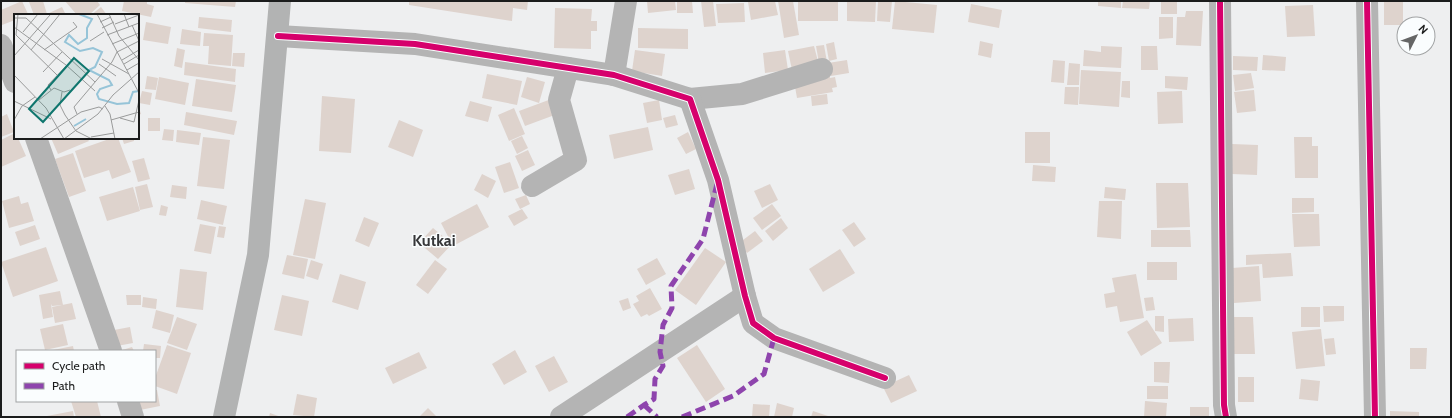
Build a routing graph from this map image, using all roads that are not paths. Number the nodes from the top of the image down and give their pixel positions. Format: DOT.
graph roads {
  1 [pos="280,1"];
  2 [pos="626,1"];
  3 [pos="1220,1"];
  4 [pos="1367,1"];
  5 [pos="278,36"];
  6 [pos="1,45"];
  7 [pos="568,68"];
  8 [pos="822,69"];
  9 [pos="614,75"];
  10 [pos="14,79"];
  11 [pos="690,99"];
  12 [pos="36,139"];
  13 [pos="532,186"];
  14 [pos="745,296"];
  15 [pos="110,350"];
  16 [pos="885,378"];
  17 [pos="128,402"];
  18 [pos="133,417"];
  19 [pos="224,417"];
  20 [pos="561,417"];
  21 [pos="1226,417"];
  22 [pos="1376,417"];
  1 -- 5 [label="highway"];
  2 -- 9 [label="street"];
  3 -- 21 [label="street"];
  4 -- 22 [label="street"];
  5 -- 7 [label="street"];
  5 -- 19 [label="highway"];
  6 -- 10 [label="street"];
  7 -- 9 [label="street"];
  7 -- 13 [label="street"];
  8 -- 11 [label="street"];
  9 -- 11 [label="street"];
  11 -- 14 [label="street"];
  12 -- 15 [label="street"];
  14 -- 16 [label="street"];
  14 -- 20 [label="street"];
  17 -- 18 [label="street"];
}
